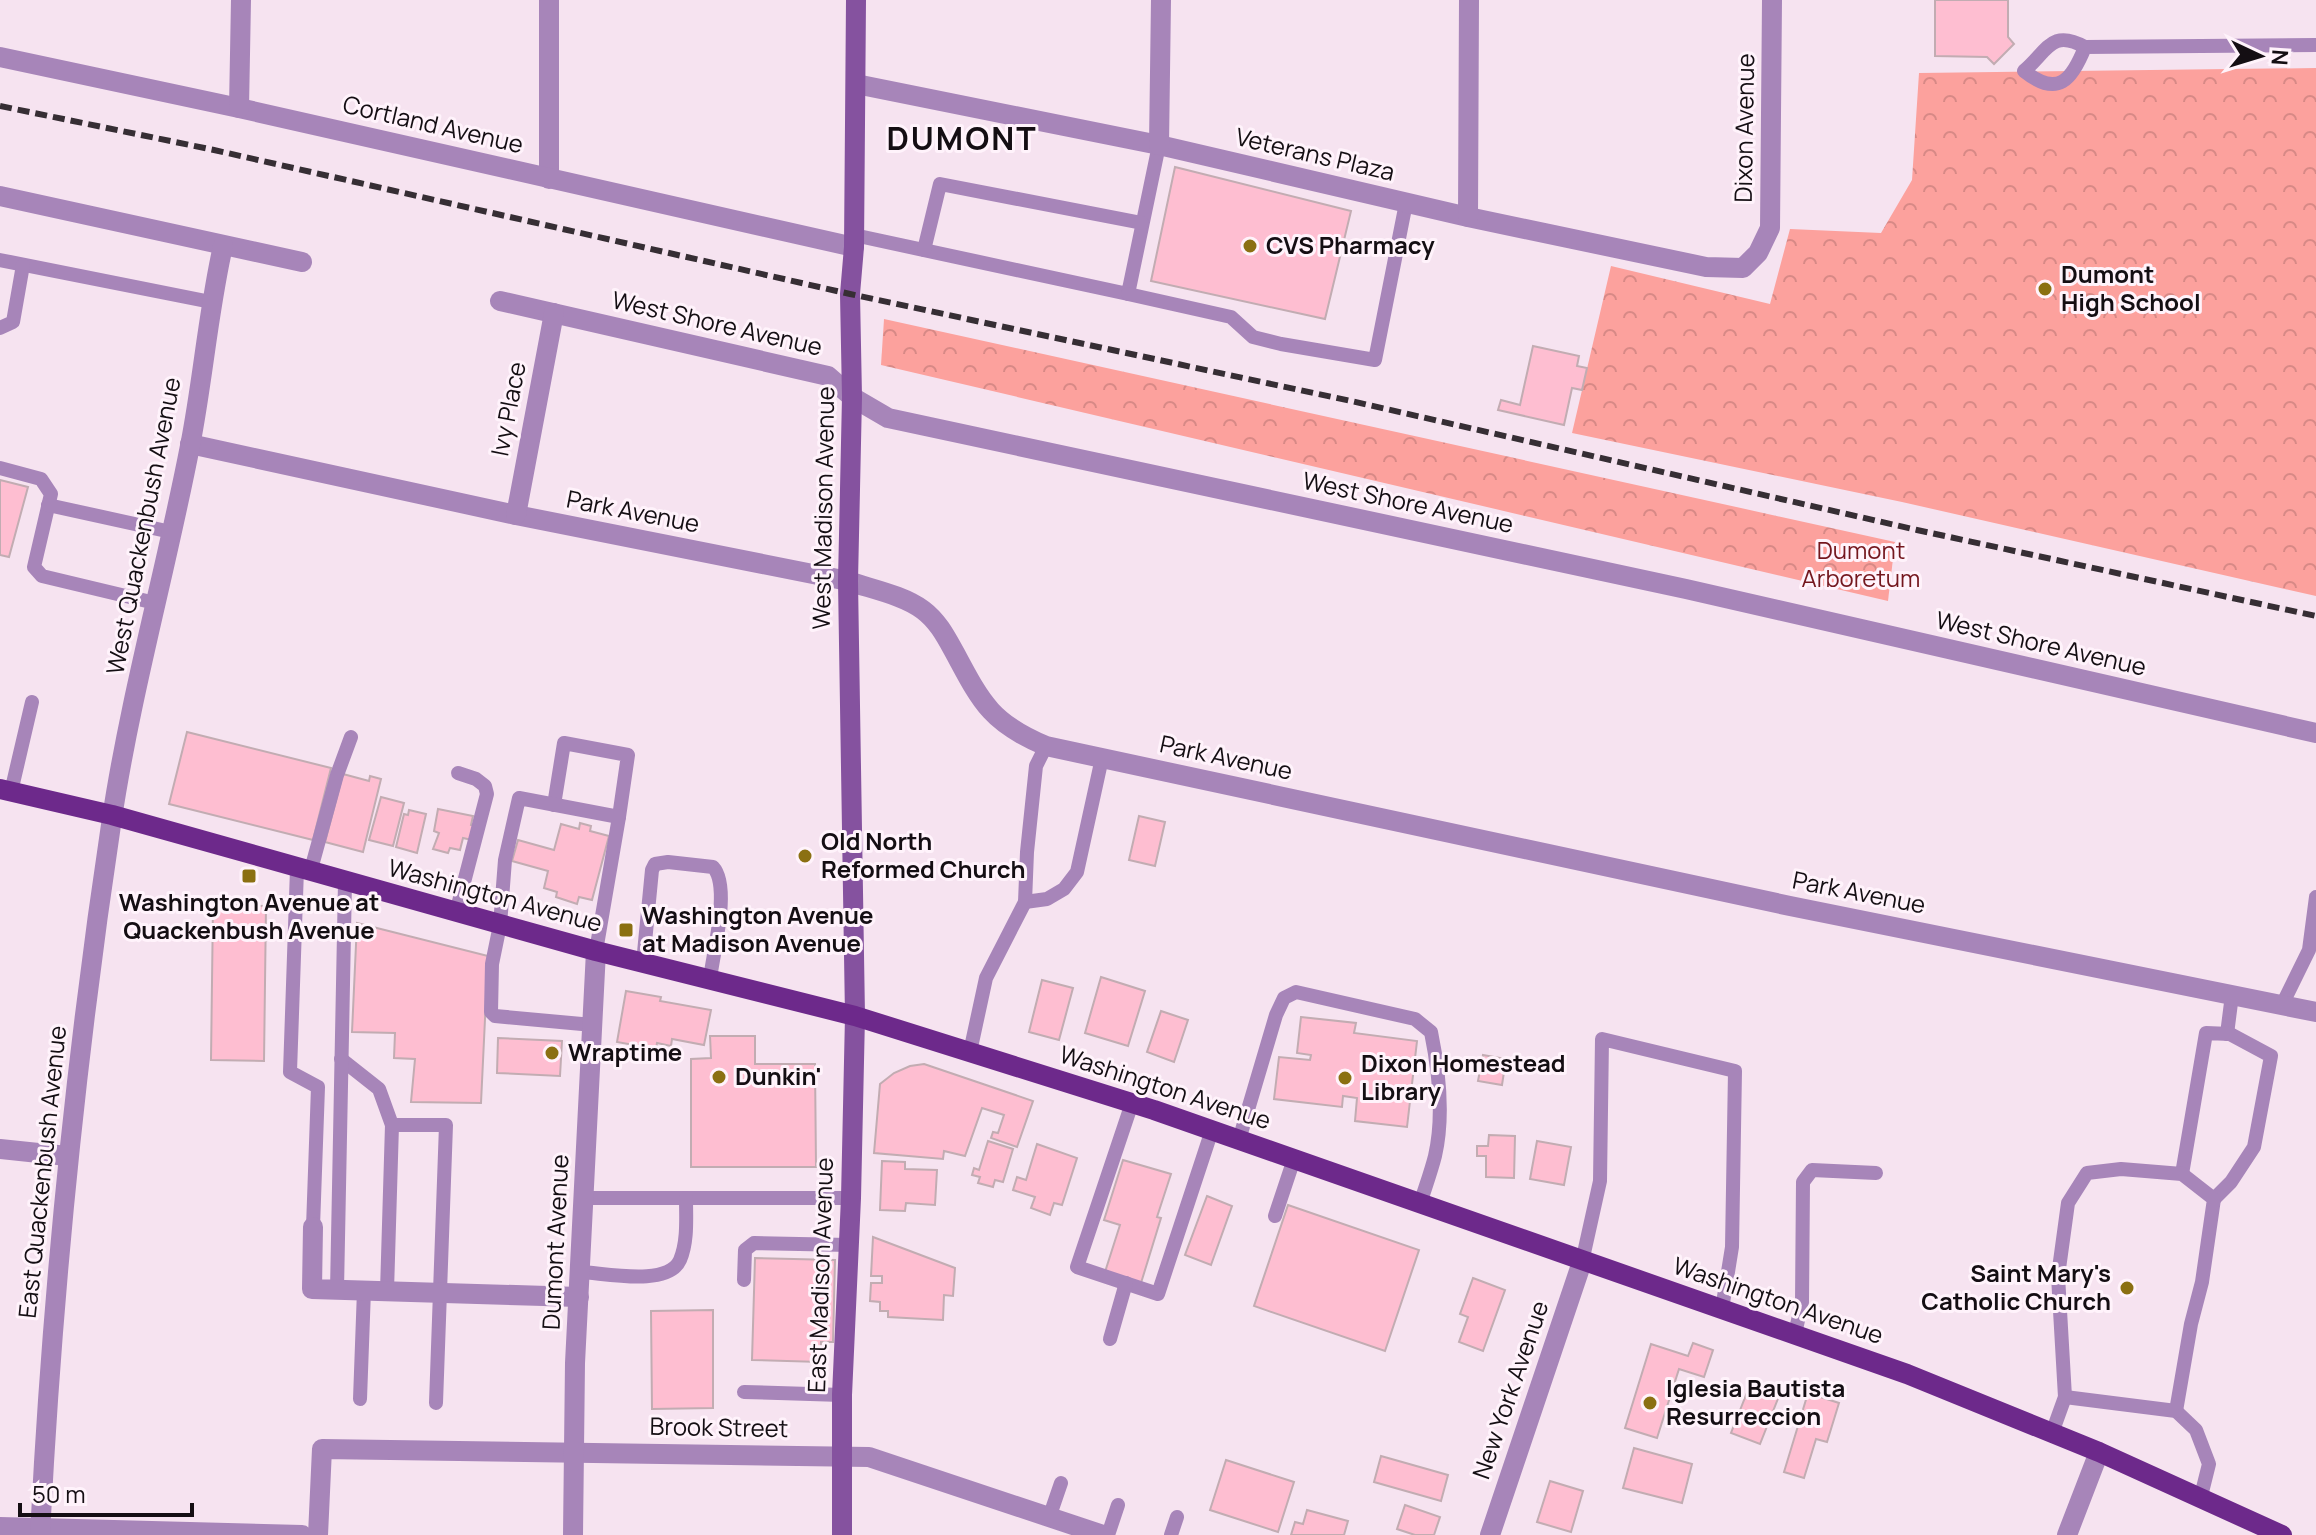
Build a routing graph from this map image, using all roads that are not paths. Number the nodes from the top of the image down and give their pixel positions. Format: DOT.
graph roads {
  1 [pos="241,0"];
  2 [pos="549,0"];
  3 [pos="856,0"];
  4 [pos="1161,0"];
  5 [pos="1469,0"];
  6 [pos="1772,0"];
  7 [pos="2316,45"];
  8 [pos="2085,47"];
  9 [pos="0,57"];
  10 [pos="856,84"];
  11 [pos="239,108"];
  12 [pos="1159,145"];
  13 [pos="549,179"];
  14 [pos="0,196"];
  15 [pos="1406,203"];
  16 [pos="1468,217"];
  17 [pos="1142,223"];
  18 [pos="854,241"];
  19 [pos="223,246"];
  20 [pos="924,250"];
  21 [pos="1758,253"];
  22 [pos="0,260"];
  23 [pos="302,262"];
  24 [pos="23,265"];
  25 [pos="1128,294"];
  26 [pos="500,301"];
  27 [pos="211,302"];
  28 [pos="554,313"];
  29 [pos="0,328"];
  30 [pos="852,397"];
  31 [pos="190,444"];
  32 [pos="0,468"];
  33 [pos="48,505"];
  34 [pos="516,515"];
  35 [pos="171,532"];
  36 [pos="848,581"];
  37 [pos="155,603"];
  38 [pos="32,702"];
  39 [pos="2316,733"];
  40 [pos="351,737"];
  41 [pos="1046,746"];
  42 [pos="1102,758"];
  43 [pos="458,773"];
  44 [pos="5,790"];
  45 [pos="554,805"];
  46 [pos="112,815"];
  47 [pos="619,817"];
  48 [pos="303,871"];
  49 [pos="345,882"];
  50 [pos="2316,897"];
  51 [pos="1025,902"];
  52 [pos="456,913"];
  53 [pos="500,925"];
  54 [pos="596,951"];
  55 [pos="643,963"];
  56 [pos="710,979"];
  57 [pos="2232,995"];
  58 [pos="2282,1005"];
  59 [pos="2316,1012"];
  60 [pos="855,1016"];
  61 [pos="593,1025"];
  62 [pos="2227,1034"];
  63 [pos="970,1052"];
  64 [pos="341,1059"];
  65 [pos="1132,1103"];
  66 [pos="392,1125"];
  67 [pos="1212,1130"];
  68 [pos="1239,1140"];
  69 [pos="0,1149"];
  70 [pos="67,1156"];
  71 [pos="1294,1159"];
  72 [pos="1876,1173"];
  73 [pos="2182,1174"];
  74 [pos="584,1198"];
  75 [pos="686,1198"];
  76 [pos="851,1198"];
  77 [pos="2214,1199"];
  78 [pos="1420,1204"];
  79 [pos="1275,1216"];
  80 [pos="313,1227"];
  81 [pos="849,1245"];
  82 [pos="1582,1262"];
  83 [pos="581,1272"];
  84 [pos="744,1280"];
  85 [pos="1126,1283"];
  86 [pos="337,1290"];
  87 [pos="364,1290"];
  88 [pos="387,1291"];
  89 [pos="439,1292"];
  90 [pos="579,1297"];
  91 [pos="1722,1309"];
  92 [pos="1795,1334"];
  93 [pos="1110,1339"];
  94 [pos="744,1392"];
  95 [pos="842,1395"];
  96 [pos="2065,1397"];
  97 [pos="360,1399"];
  98 [pos="436,1403"];
  99 [pos="2176,1411"];
  100 [pos="2052,1433"];
  101 [pos="573,1452"];
  102 [pos="2099,1452"];
  103 [pos="842,1455"];
  104 [pos="1061,1483"];
  105 [pos="2201,1496"];
  106 [pos="1118,1505"];
  107 [pos="1177,1517"];
  108 [pos="1049,1518"];
  109 [pos="0,1527"];
  110 [pos="40,1532"];
  111 [pos="302,1535"];
  112 [pos="318,1535"];
  113 [pos="573,1535"];
  114 [pos="842,1535"];
  115 [pos="1106,1535"];
  116 [pos="1171,1535"];
  117 [pos="1490,1535"];
  118 [pos="2067,1535"];
  119 [pos="2282,1535"];
  1 -- 11 [label="street"];
  2 -- 13 [label="street"];
  3 -- 10 [label="main road, West Madison Avenue"];
  4 -- 12 [label="street"];
  5 -- 16 [label="street"];
  6 -- 21 [label="street, Dixon Avenue"];
  7 -- 8 [label="lane"];
  9 -- 11 [label="street, Cortland Avenue"];
  10 -- 12 [label="street, Veterans Plaza"];
  10 -- 18 [label="main road, West Madison Avenue"];
  11 -- 13 [label="street, Cortland Avenue"];
  12 -- 15 [label="street, Veterans Plaza"];
  12 -- 17 [label="lane"];
  13 -- 18 [label="street, Cortland Avenue"];
  14 -- 19 [label="street"];
  15 -- 16 [label="street, Veterans Plaza"];
  15 -- 25 [label="lane"];
  16 -- 21 [label="street, Veterans Plaza"];
  17 -- 20 [label="lane"];
  17 -- 25 [label="lane"];
  18 -- 20 [label="lane"];
  18 -- 30 [label="main road, West Madison Avenue"];
  19 -- 23 [label="street"];
  19 -- 27 [label="street, West Quackenbush Avenue"];
  20 -- 25 [label="lane"];
  22 -- 24 [label="lane"];
  24 -- 27 [label="lane"];
  24 -- 29 [label="lane"];
  26 -- 28 [label="street, West Shore Avenue"];
  27 -- 31 [label="street, West Quackenbush Avenue"];
  28 -- 30 [label="street, West Shore Avenue"];
  28 -- 34 [label="street, Ivy Place"];
  30 -- 36 [label="main road, West Madison Avenue"];
  30 -- 39 [label="street, West Shore Avenue"];
  31 -- 34 [label="street, Park Avenue"];
  31 -- 35 [label="street, West Quackenbush Avenue"];
  32 -- 33 [label="lane"];
  33 -- 35 [label="lane"];
  33 -- 37 [label="lane"];
  34 -- 36 [label="street, Park Avenue"];
  35 -- 37 [label="street, West Quackenbush Avenue"];
  36 -- 41 [label="street, Park Avenue"];
  36 -- 60 [label="main road, West Madison Avenue"];
  37 -- 46 [label="street, West Quackenbush Avenue"];
  38 -- 44 [label="lane"];
  40 -- 48 [label="lane"];
  41 -- 42 [label="street, Park Avenue"];
  41 -- 51 [label="lane"];
  42 -- 51 [label="lane"];
  42 -- 57 [label="street, Park Avenue"];
  43 -- 52 [label="lane"];
  44 -- 46 [label="main road, Washington Avenue"];
  45 -- 47 [label="lane"];
  45 -- 47 [label="lane"];
  45 -- 53 [label="lane"];
  46 -- 48 [label="main road, Washington Avenue"];
  46 -- 70 [label="street, East Quackenbush Avenue"];
  47 -- 54 [label="lane"];
  48 -- 49 [label="main road, Washington Avenue"];
  48 -- 80 [label="lane"];
  49 -- 52 [label="main road, Washington Avenue"];
  49 -- 64 [label="lane"];
  50 -- 58 [label="lane"];
  51 -- 63 [label="lane"];
  52 -- 53 [label="main road, Washington Avenue"];
  53 -- 54 [label="main road, Washington Avenue"];
  53 -- 61 [label="lane"];
  54 -- 55 [label="main road, Washington Avenue"];
  54 -- 61 [label="street, Dumont Avenue"];
  55 -- 56 [label="main road, Washington Avenue"];
  55 -- 56 [label="lane"];
  56 -- 60 [label="main road, Washington Avenue"];
  57 -- 58 [label="street, Park Avenue"];
  57 -- 62 [label="lane"];
  58 -- 59 [label="street, Park Avenue"];
  60 -- 63 [label="main road, Washington Avenue"];
  60 -- 76 [label="main road, East Madison Avenue"];
  61 -- 74 [label="street, Dumont Avenue"];
  62 -- 73 [label="lane"];
  62 -- 77 [label="lane"];
  63 -- 65 [label="main road, Washington Avenue"];
  64 -- 66 [label="lane"];
  64 -- 86 [label="lane"];
  65 -- 67 [label="main road, Washington Avenue"];
  65 -- 85 [label="lane"];
  66 -- 88 [label="lane"];
  66 -- 89 [label="lane"];
  67 -- 68 [label="main road, Washington Avenue"];
  67 -- 85 [label="lane"];
  68 -- 71 [label="main road, Washington Avenue"];
  68 -- 78 [label="lane"];
  69 -- 70 [label="street"];
  70 -- 110 [label="street, East Quackenbush Avenue"];
  71 -- 78 [label="main road, Washington Avenue"];
  71 -- 79 [label="lane"];
  72 -- 92 [label="lane"];
  73 -- 77 [label="lane"];
  73 -- 96 [label="lane"];
  74 -- 75 [label="lane"];
  74 -- 83 [label="street, Dumont Avenue"];
  75 -- 76 [label="lane"];
  75 -- 83 [label="lane"];
  76 -- 81 [label="main road, East Madison Avenue"];
  77 -- 99 [label="lane"];
  78 -- 82 [label="main road, Washington Avenue"];
  80 -- 86 [label="street"];
  81 -- 84 [label="lane"];
  81 -- 95 [label="main road, East Madison Avenue"];
  82 -- 91 [label="main road, Washington Avenue"];
  82 -- 91 [label="lane"];
  82 -- 117 [label="street, New York Avenue"];
  83 -- 90 [label="street, Dumont Avenue"];
  85 -- 93 [label="lane"];
  86 -- 87 [label="street"];
  87 -- 88 [label="street"];
  87 -- 97 [label="lane"];
  88 -- 89 [label="street"];
  89 -- 90 [label="street"];
  89 -- 98 [label="lane"];
  90 -- 101 [label="street, Dumont Avenue"];
  91 -- 92 [label="main road, Washington Avenue"];
  92 -- 100 [label="main road, Washington Avenue"];
  94 -- 95 [label="lane"];
  95 -- 103 [label="main road, East Madison Avenue"];
  96 -- 99 [label="lane"];
  96 -- 100 [label="lane"];
  99 -- 105 [label="lane"];
  100 -- 102 [label="main road, Washington Avenue"];
  101 -- 103 [label="street, Brook Street"];
  101 -- 112 [label="street, Brook Street"];
  101 -- 113 [label="street, Dumont Avenue"];
  102 -- 105 [label="main road, Washington Avenue"];
  102 -- 118 [label="street"];
  103 -- 108 [label="street, Brook Street"];
  103 -- 114 [label="main road, East Madison Avenue"];
  104 -- 108 [label="lane"];
  105 -- 119 [label="main road, Washington Avenue"];
  106 -- 115 [label="lane"];
  107 -- 116 [label="lane"];
  108 -- 115 [label="street, Brook Street"];
  109 -- 110 [label="street"];
  110 -- 111 [label="street"];
}
